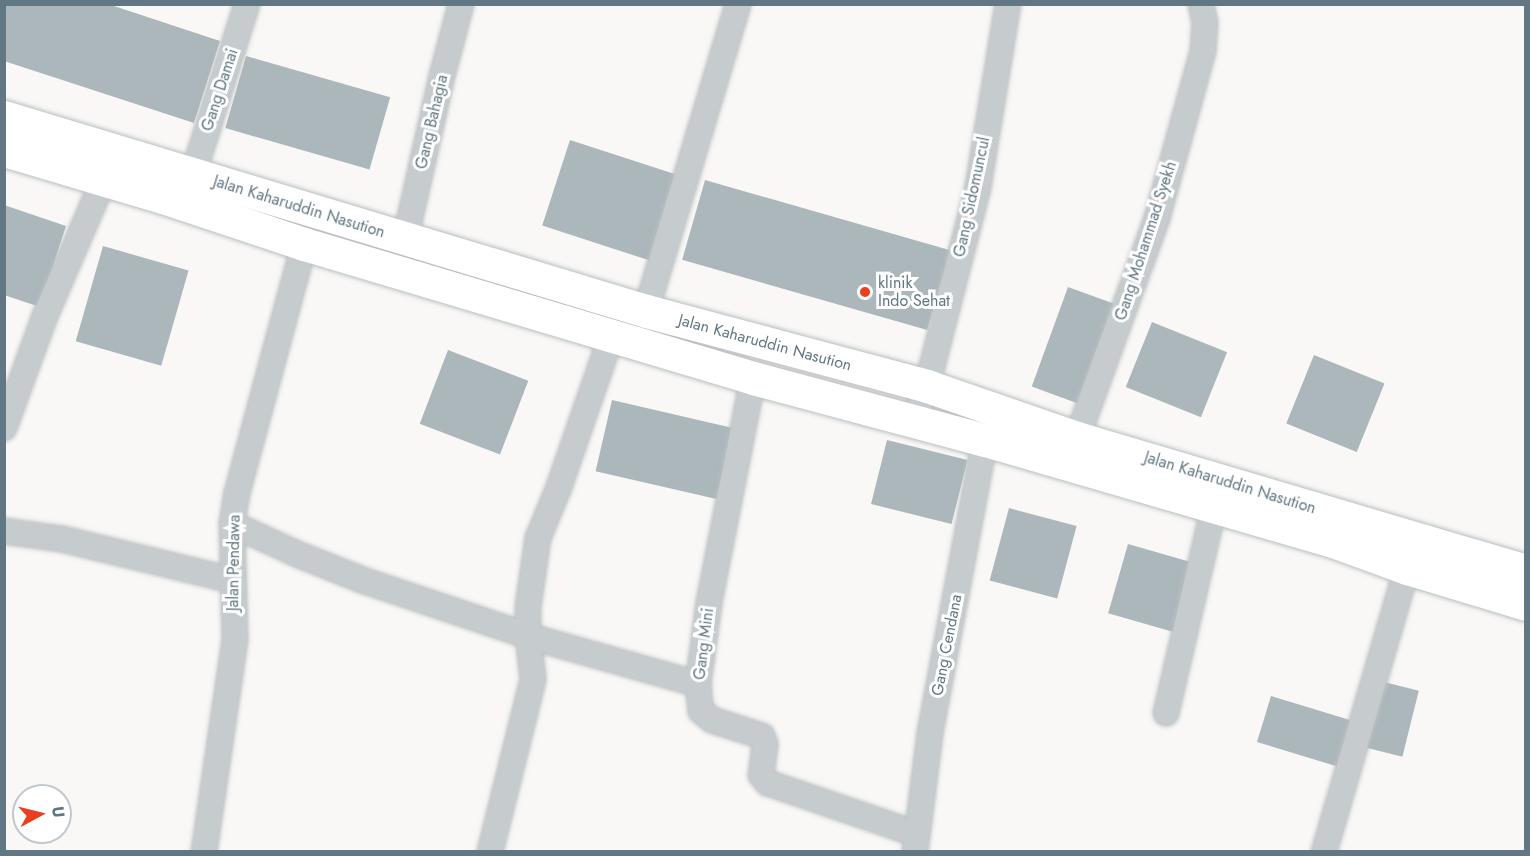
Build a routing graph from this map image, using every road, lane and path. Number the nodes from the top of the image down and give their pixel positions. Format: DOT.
graph roads {
  1 [pos="247,4"];
  2 [pos="461,4"];
  3 [pos="738,4"];
  4 [pos="1008,4"];
  5 [pos="1202,4"];
  6 [pos="4,117"];
  7 [pos="4,150"];
  8 [pos="193,175"];
  9 [pos="104,179"];
  10 [pos="405,240"];
  11 [pos="304,244"];
  12 [pos="646,311"];
  13 [pos="612,334"];
  14 [pos="753,378"];
  15 [pos="927,386"];
  16 [pos="914,421"];
  17 [pos="4,428"];
  18 [pos="1077,438"];
  19 [pos="985,440"];
  20 [pos="1214,507"];
  21 [pos="232,524"];
  22 [pos="4,531"];
  23 [pos="1407,568"];
  24 [pos="1526,572"];
  25 [pos="231,580"];
  26 [pos="1526,604"];
  27 [pos="528,636"];
  28 [pos="698,684"];
  29 [pos="1166,713"];
  30 [pos="916,843"];
  31 [pos="204,852"];
  32 [pos="490,852"];
  33 [pos="1324,852"];
  1 -- 8 [label="street, Gang Damai"];
  2 -- 10 [label="street, Gang Bahagia"];
  3 -- 12 [label="street"];
  4 -- 15 [label="street, Gang Sidomuncul"];
  5 -- 18 [label="street, Gang Mohammad Syekh"];
  6 -- 8 [label="highway, Jalan Kaharuddin Nasution"];
  7 -- 9 [label="highway, Jalan Kaharuddin Nasution"];
  8 -- 10 [label="highway, Jalan Kaharuddin Nasution"];
  9 -- 11 [label="highway, Jalan Kaharuddin Nasution"];
  9 -- 17 [label="street"];
  10 -- 12 [label="highway, Jalan Kaharuddin Nasution"];
  11 -- 13 [label="highway, Jalan Kaharuddin Nasution"];
  11 -- 21 [label="street, Jalan Pendawa"];
  12 -- 15 [label="highway, Jalan Kaharuddin Nasution"];
  13 -- 14 [label="highway, Jalan Kaharuddin Nasution"];
  13 -- 27 [label="street"];
  14 -- 16 [label="highway, Jalan Kaharuddin Nasution"];
  14 -- 28 [label="street, Gang Mini"];
  15 -- 16 [label="street, Gang Sidomuncul"];
  15 -- 18 [label="highway, Jalan Kaharuddin Nasution"];
  16 -- 19 [label="highway, Jalan Kaharuddin Nasution"];
  18 -- 24 [label="highway, Jalan Kaharuddin Nasution"];
  19 -- 20 [label="highway, Jalan Kaharuddin Nasution"];
  19 -- 30 [label="street, Gang Cendana"];
  20 -- 23 [label="highway, Jalan Kaharuddin Nasution"];
  20 -- 29 [label="street"];
  21 -- 25 [label="street, Jalan Pendawa"];
  21 -- 27 [label="street"];
  22 -- 25 [label="street"];
  23 -- 26 [label="highway, Jalan Kaharuddin Nasution"];
  23 -- 33 [label="street"];
  25 -- 31 [label="street, Jalan Pendawa"];
  27 -- 28 [label="street"];
  27 -- 32 [label="street"];
  28 -- 30 [label="street, Gang Mini"];
}
